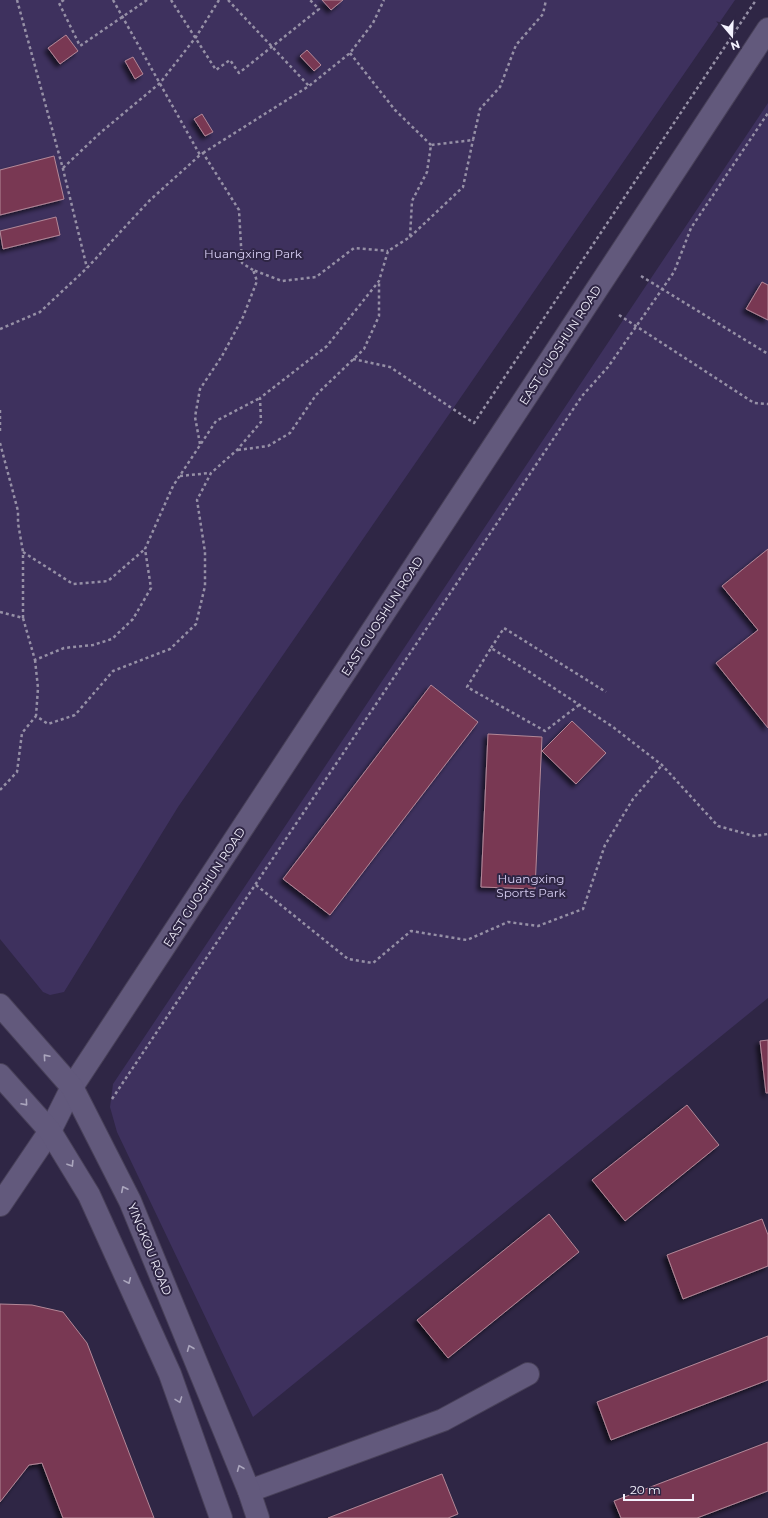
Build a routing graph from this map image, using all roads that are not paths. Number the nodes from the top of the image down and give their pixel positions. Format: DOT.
graph roads {
  1 [pos="768,29"];
  2 [pos="0,1005"];
  3 [pos="0,1075"];
  4 [pos="72,1087"];
  5 [pos="50,1131"];
  6 [pos="0,1205"];
  7 [pos="528,1374"];
  8 [pos="249,1491"];
  9 [pos="221,1518"];
  10 [pos="258,1518"];
  1 -- 4 [label="street, EAST GUOSHUN ROAD"];
  4 -- 2 [label="street, YINGKOU ROAD, one-way"];
  3 -- 5 [label="street, one-way"];
  4 -- 5 [label="street, EAST GUOSHUN ROAD"];
  8 -- 4 [label="street, YINGKOU ROAD, one-way"];
  5 -- 6 [label="street, EAST GUOSHUN ROAD"];
  5 -- 9 [label="street, one-way"];
  7 -- 8 [label="street"];
  8 -- 10 [label="street, YINGKOU ROAD"];
}
